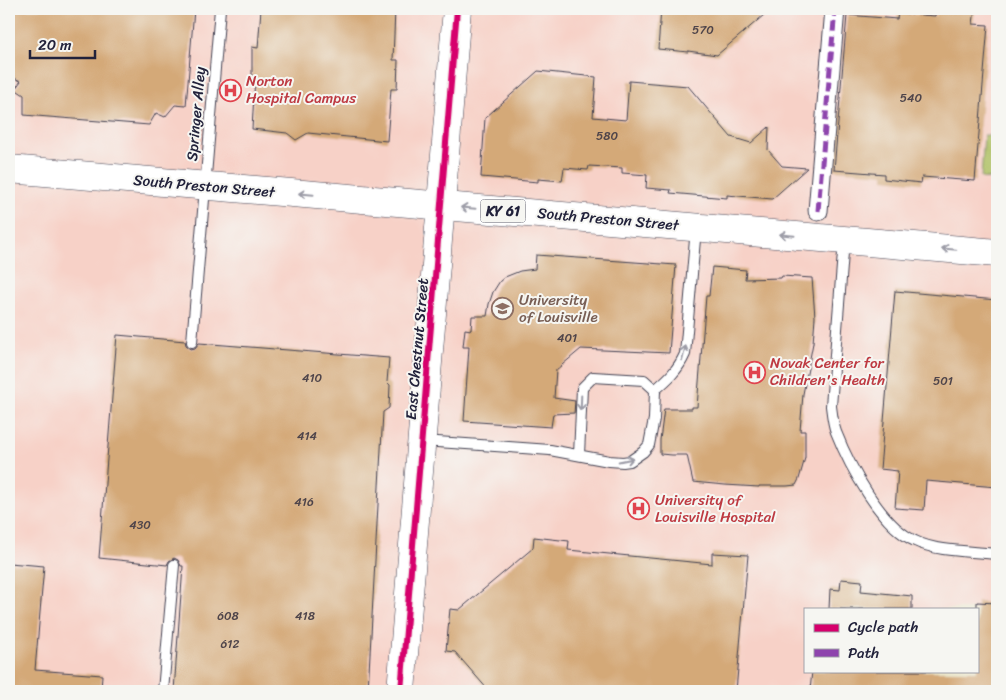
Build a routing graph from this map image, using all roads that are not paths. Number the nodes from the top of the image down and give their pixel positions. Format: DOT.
graph roads {
  1 [pos="220,9"];
  2 [pos="457,9"];
  3 [pos="835,9"];
  4 [pos="9,169"];
  5 [pos="205,186"];
  6 [pos="441,206"];
  7 [pos="818,211"];
  8 [pos="696,227"];
  9 [pos="844,240"];
  10 [pos="997,253"];
  11 [pos="192,342"];
  12 [pos="655,390"];
  13 [pos="422,441"];
  14 [pos="579,455"];
  15 [pos="997,554"];
  16 [pos="174,565"];
  17 [pos="163,691"];
  18 [pos="401,691"];
  1 -- 5 [label="lane, Springer Alley"];
  2 -- 6 [label="main road, East Chestnut Street"];
  3 -- 7 [label="street"];
  4 -- 5 [label="main road, South Preston Street / KY 61"];
  6 -- 5 [label="main road, South Preston Street / KY 61, one-way"];
  5 -- 11 [label="lane, Springer Alley"];
  8 -- 6 [label="main road, South Preston Street / KY 61, one-way"];
  6 -- 13 [label="main road, East Chestnut Street"];
  9 -- 8 [label="main road, South Preston Street / KY 61, one-way"];
  12 -- 8 [label="lane, one-way"];
  10 -- 9 [label="main road, South Preston Street / KY 61, one-way"];
  9 -- 15 [label="lane"];
  14 -- 12 [label="lane, one-way"];
  12 -- 14 [label="lane, one-way"];
  13 -- 14 [label="lane"];
  13 -- 18 [label="main road, East Chestnut Street"];
  16 -- 17 [label="lane"];
}
